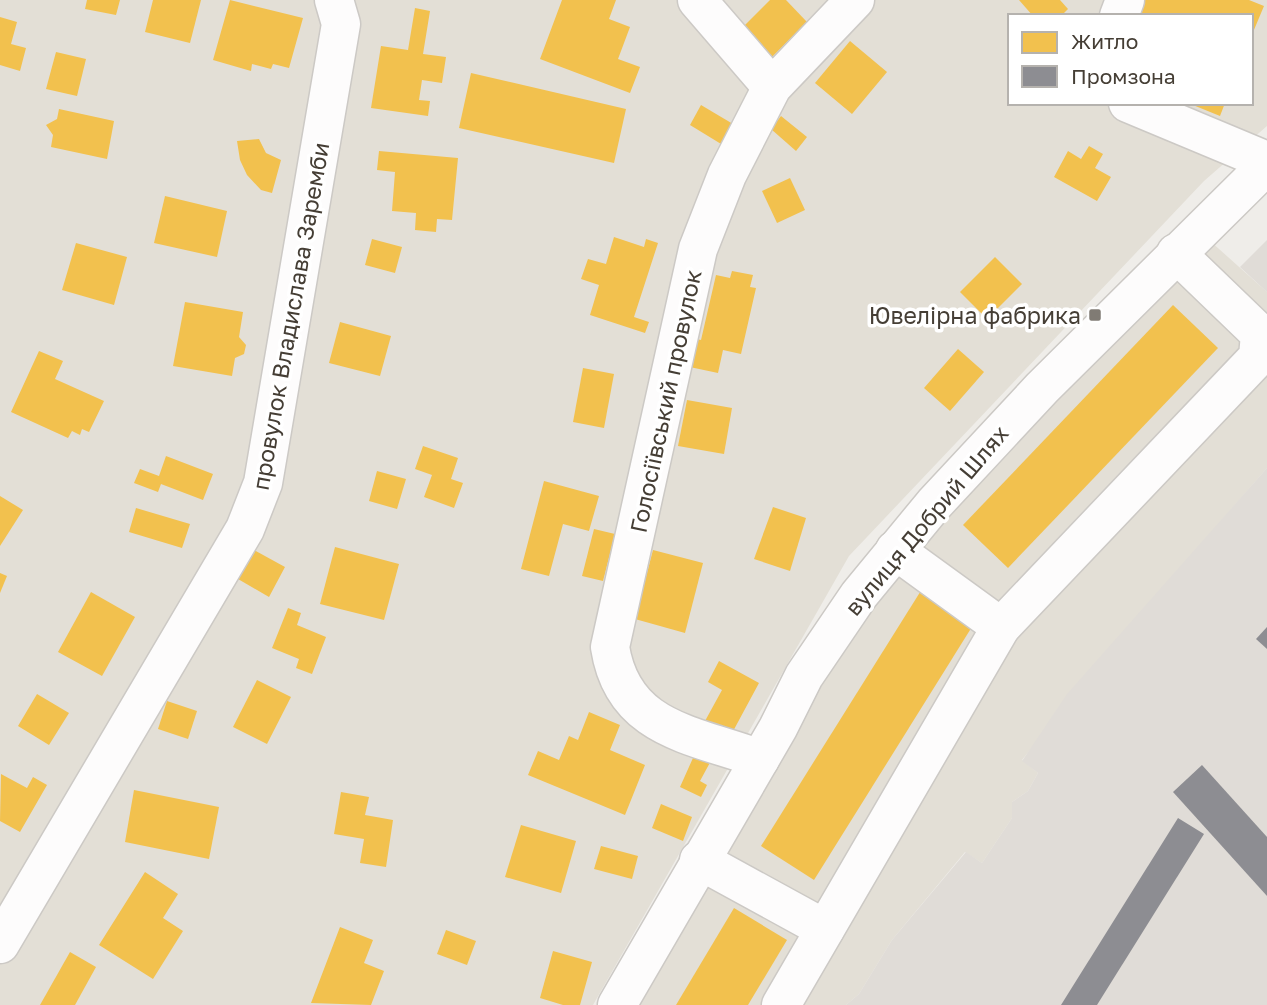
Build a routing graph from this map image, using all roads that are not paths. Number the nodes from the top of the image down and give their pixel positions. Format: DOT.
graph roads {
  1 [pos="334,0"];
  2 [pos="697,0"];
  3 [pos="855,0"];
  4 [pos="772,87"];
  5 [pos="1133,105"];
  6 [pos="1267,163"];
  7 [pos="1176,253"];
  8 [pos="895,550"];
  9 [pos="1001,627"];
  10 [pos="760,759"];
  11 [pos="699,860"];
  12 [pos="825,929"];
  13 [pos="0,944"];
  14 [pos="617,1005"];
  15 [pos="781,1005"];
  1 -- 13 [label="street, провулок Владислава Заремби"];
  2 -- 4 [label="street"];
  3 -- 4 [label="street, Голосіївський провулок"];
  4 -- 10 [label="street, Голосіївський провулок"];
  5 -- 6 [label="street"];
  6 -- 7 [label="street, вулиця Добрий Шлях"];
  7 -- 8 [label="street, вулиця Добрий Шлях"];
  7 -- 9 [label="street"];
  8 -- 9 [label="street"];
  8 -- 10 [label="street, вулиця Добрий Шлях"];
  9 -- 12 [label="street"];
  10 -- 11 [label="street, вулиця Добрий Шлях"];
  11 -- 12 [label="street"];
  11 -- 14 [label="street, вулиця Добрий Шлях"];
  12 -- 15 [label="street"];
}
